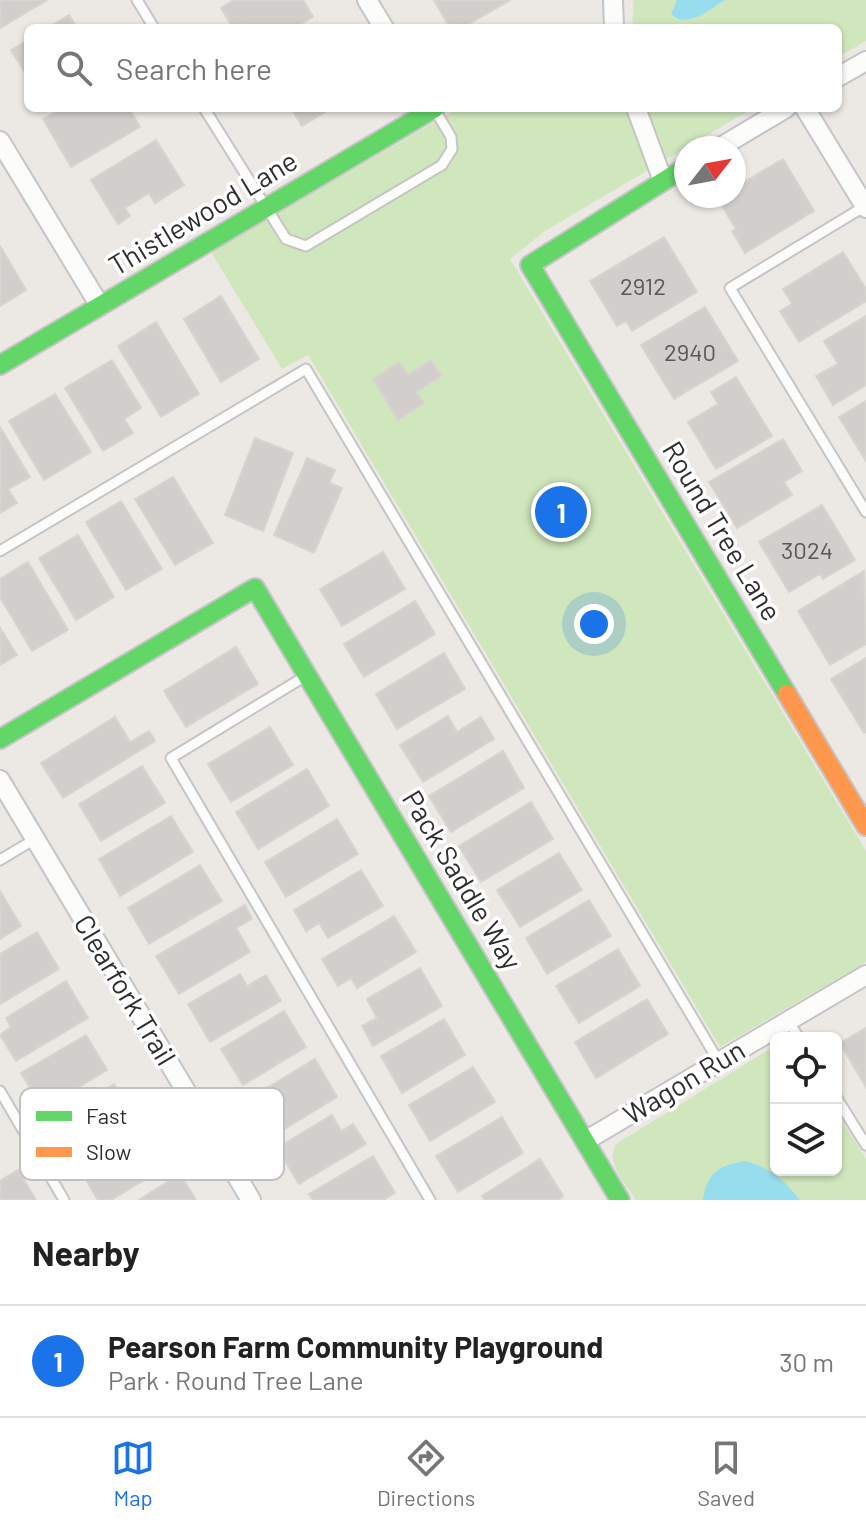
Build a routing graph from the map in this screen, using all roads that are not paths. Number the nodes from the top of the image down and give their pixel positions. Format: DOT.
graph roads {
  1 [pos="137,0"];
  2 [pos="367,0"];
  3 [pos="613,0"];
  4 [pos="152,24"];
  5 [pos="382,24"];
  6 [pos="614,24"];
  7 [pos="866,61"];
  8 [pos="842,75"];
  9 [pos="207,112"];
  10 [pos="427,112"];
  11 [pos="436,112"];
  12 [pos="637,112"];
  13 [pos="779,112"];
  14 [pos="807,112"];
  15 [pos="739,136"];
  16 [pos="0,141"];
  17 [pos="674,174"];
  18 [pos="663,181"];
  19 [pos="865,207"];
  20 [pos="267,208"];
  21 [pos="100,306"];
  22 [pos="0,365"];
  23 [pos="866,512"];
  24 [pos="0,551"];
  25 [pos="307,675"];
  26 [pos="0,739"];
  27 [pos="0,780"];
  28 [pos="866,826"];
  29 [pos="35,839"];
  30 [pos="0,860"];
  31 [pos="866,975"];
  32 [pos="788,1021"];
  33 [pos="795,1032"];
  34 [pos="719,1062"];
  35 [pos="184,1088"];
  36 [pos="0,1091"];
  37 [pos="840,1104"];
  38 [pos="20,1125"];
  39 [pos="585,1141"];
  40 [pos="866,1145"];
  41 [pos="52,1180"];
  42 [pos="239,1180"];
  43 [pos="64,1200"];
  44 [pos="251,1200"];
  45 [pos="430,1200"];
  46 [pos="620,1200"];
  1 -- 4 [label="lane"];
  2 -- 5 [label="street"];
  3 -- 6 [label="street"];
  7 -- 8 [label="street"];
  9 -- 20 [label="lane"];
  10 -- 20 [label="street, Thistlewood Lane"];
  11 -- 20 [label="lane"];
  12 -- 18 [label="street"];
  13 -- 15 [label="street"];
  14 -- 19 [label="street"];
  16 -- 21 [label="street"];
  17 -- 18 [label="street"];
  18 -- 28 [label="street, Round Tree Lane"];
  19 -- 23 [label="lane"];
  20 -- 21 [label="street, Thistlewood Lane"];
  21 -- 22 [label="street, Thistlewood Lane"];
  24 -- 34 [label="lane"];
  25 -- 26 [label="street, Pack Saddle Way"];
  25 -- 39 [label="street, Pack Saddle Way"];
  25 -- 45 [label="lane"];
  27 -- 29 [label="street, Clearfork Trail"];
  29 -- 30 [label="lane"];
  29 -- 35 [label="street, Clearfork Trail"];
  31 -- 32 [label="street, Wagon Run"];
  32 -- 33 [label="lane"];
  32 -- 34 [label="street, Wagon Run"];
  34 -- 39 [label="street, Wagon Run"];
  36 -- 38 [label="lane"];
  37 -- 40 [label="lane"];
  39 -- 46 [label="street, Pack Saddle Way"];
  41 -- 43 [label="lane"];
  42 -- 44 [label="street, Clearfork Trail"];
}
